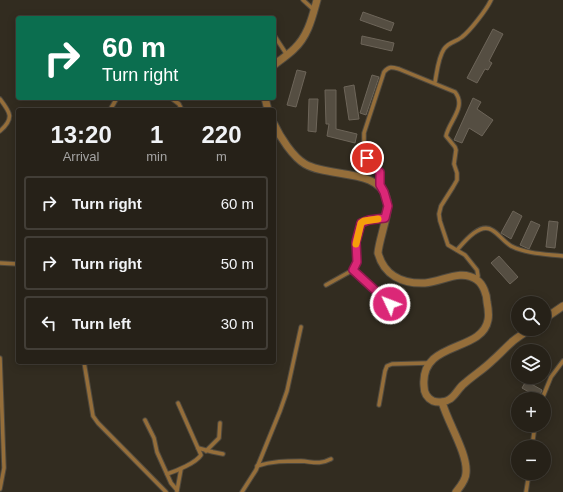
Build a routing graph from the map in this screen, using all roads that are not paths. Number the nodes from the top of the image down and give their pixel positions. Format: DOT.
graph roads {
  1 [pos="303,0"];
  2 [pos="316,0"];
  3 [pos="491,0"];
  4 [pos="314,10"];
  5 [pos="276,38"];
  6 [pos="287,54"];
  7 [pos="276,63"];
  8 [pos="435,82"];
  9 [pos="0,98"];
  10 [pos="174,100"];
  11 [pos="181,108"];
  12 [pos="276,129"];
  13 [pos="0,131"];
  14 [pos="380,185"];
  15 [pos="385,218"];
  16 [pos="457,250"];
  17 [pos="563,256"];
  18 [pos="0,263"];
  19 [pos="16,264"];
  20 [pos="353,270"];
  21 [pos="476,279"];
  22 [pos="326,285"];
  23 [pos="390,304"];
  24 [pos="563,306"];
  25 [pos="551,314"];
  26 [pos="301,327"];
  27 [pos="520,336"];
  28 [pos="0,358"];
  29 [pos="563,361"];
  30 [pos="84,364"];
  31 [pos="428,364"];
  32 [pos="545,392"];
  33 [pos="442,402"];
  34 [pos="178,403"];
  35 [pos="379,404"];
  36 [pos="145,420"];
  37 [pos="220,423"];
  38 [pos="198,448"];
  39 [pos="206,450"];
  40 [pos="223,454"];
  41 [pos="331,459"];
  42 [pos="257,466"];
  43 [pos="180,469"];
  44 [pos="167,474"];
  45 [pos="528,480"];
  46 [pos="1,481"];
  47 [pos="0,489"];
  48 [pos="177,491"];
  49 [pos="166,492"];
  50 [pos="242,492"];
  51 [pos="456,492"];
  52 [pos="526,492"];
  1 -- 4 [label="lane"];
  2 -- 4 [label="street"];
  3 -- 8 [label="lane"];
  4 -- 6 [label="street"];
  5 -- 6 [label="lane"];
  6 -- 7 [label="street"];
  8 -- 14 [label="lane"];
  8 -- 16 [label="lane"];
  9 -- 13 [label="lane"];
  10 -- 11 [label="lane"];
  12 -- 14 [label="street"];
  14 -- 15 [label="street"];
  15 -- 20 [label="lane"];
  15 -- 21 [label="street"];
  16 -- 17 [label="lane"];
  16 -- 21 [label="lane"];
  18 -- 19 [label="lane"];
  20 -- 22 [label="lane"];
  20 -- 23 [label="lane"];
  21 -- 31 [label="street"];
  24 -- 25 [label="street"];
  26 -- 42 [label="lane"];
  27 -- 33 [label="street"];
  28 -- 46 [label="lane"];
  29 -- 32 [label="lane"];
  30 -- 49 [label="lane"];
  31 -- 33 [label="street"];
  31 -- 35 [label="lane"];
  33 -- 51 [label="street"];
  34 -- 38 [label="lane"];
  36 -- 44 [label="lane"];
  37 -- 39 [label="lane"];
  38 -- 39 [label="lane"];
  38 -- 43 [label="lane"];
  39 -- 40 [label="lane"];
  41 -- 42 [label="lane"];
  42 -- 50 [label="lane"];
  43 -- 44 [label="lane"];
  43 -- 48 [label="lane"];
  44 -- 48 [label="lane"];
  45 -- 52 [label="lane"];
  46 -- 47 [label="lane"];
}
